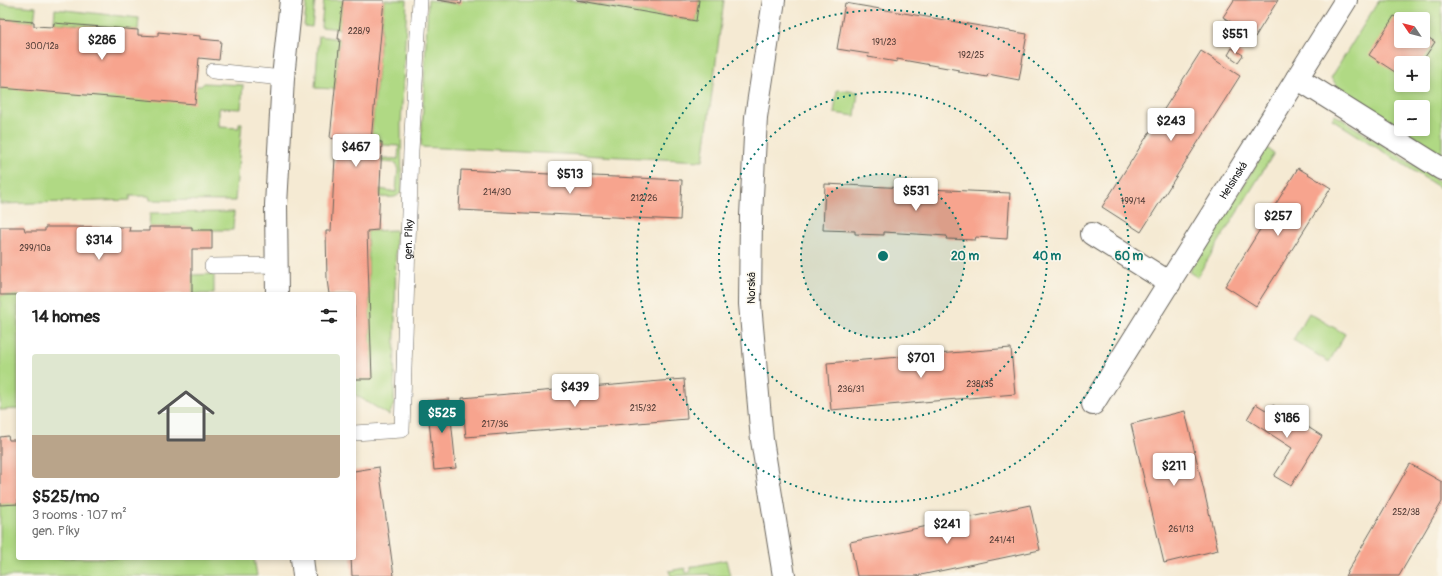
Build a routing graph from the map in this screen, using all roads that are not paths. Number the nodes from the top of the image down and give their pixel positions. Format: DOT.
graph roads {
  1 [pos="291,0"];
  2 [pos="420,0"];
  3 [pos="774,0"];
  4 [pos="1346,0"];
  5 [pos="213,71"];
  6 [pos="283,78"];
  7 [pos="1297,78"];
  8 [pos="1442,168"];
  9 [pos="1092,234"];
  10 [pos="276,264"];
  11 [pos="212,266"];
  12 [pos="1170,283"];
  13 [pos="277,292"];
  14 [pos="1094,404"];
  15 [pos="356,433"];
  16 [pos="302,560"];
  17 [pos="304,576"];
  18 [pos="784,576"];
  1 -- 6 [label="street"];
  2 -- 15 [label="lane, gen. Píky"];
  3 -- 18 [label="street, Norská"];
  4 -- 7 [label="street, Helsinská"];
  5 -- 6 [label="lane"];
  6 -- 10 [label="street"];
  7 -- 8 [label="street"];
  7 -- 12 [label="street, Helsinská"];
  9 -- 12 [label="street"];
  10 -- 11 [label="lane"];
  10 -- 13 [label="street"];
  12 -- 14 [label="street, Helsinská"];
  16 -- 17 [label="street"];
}
